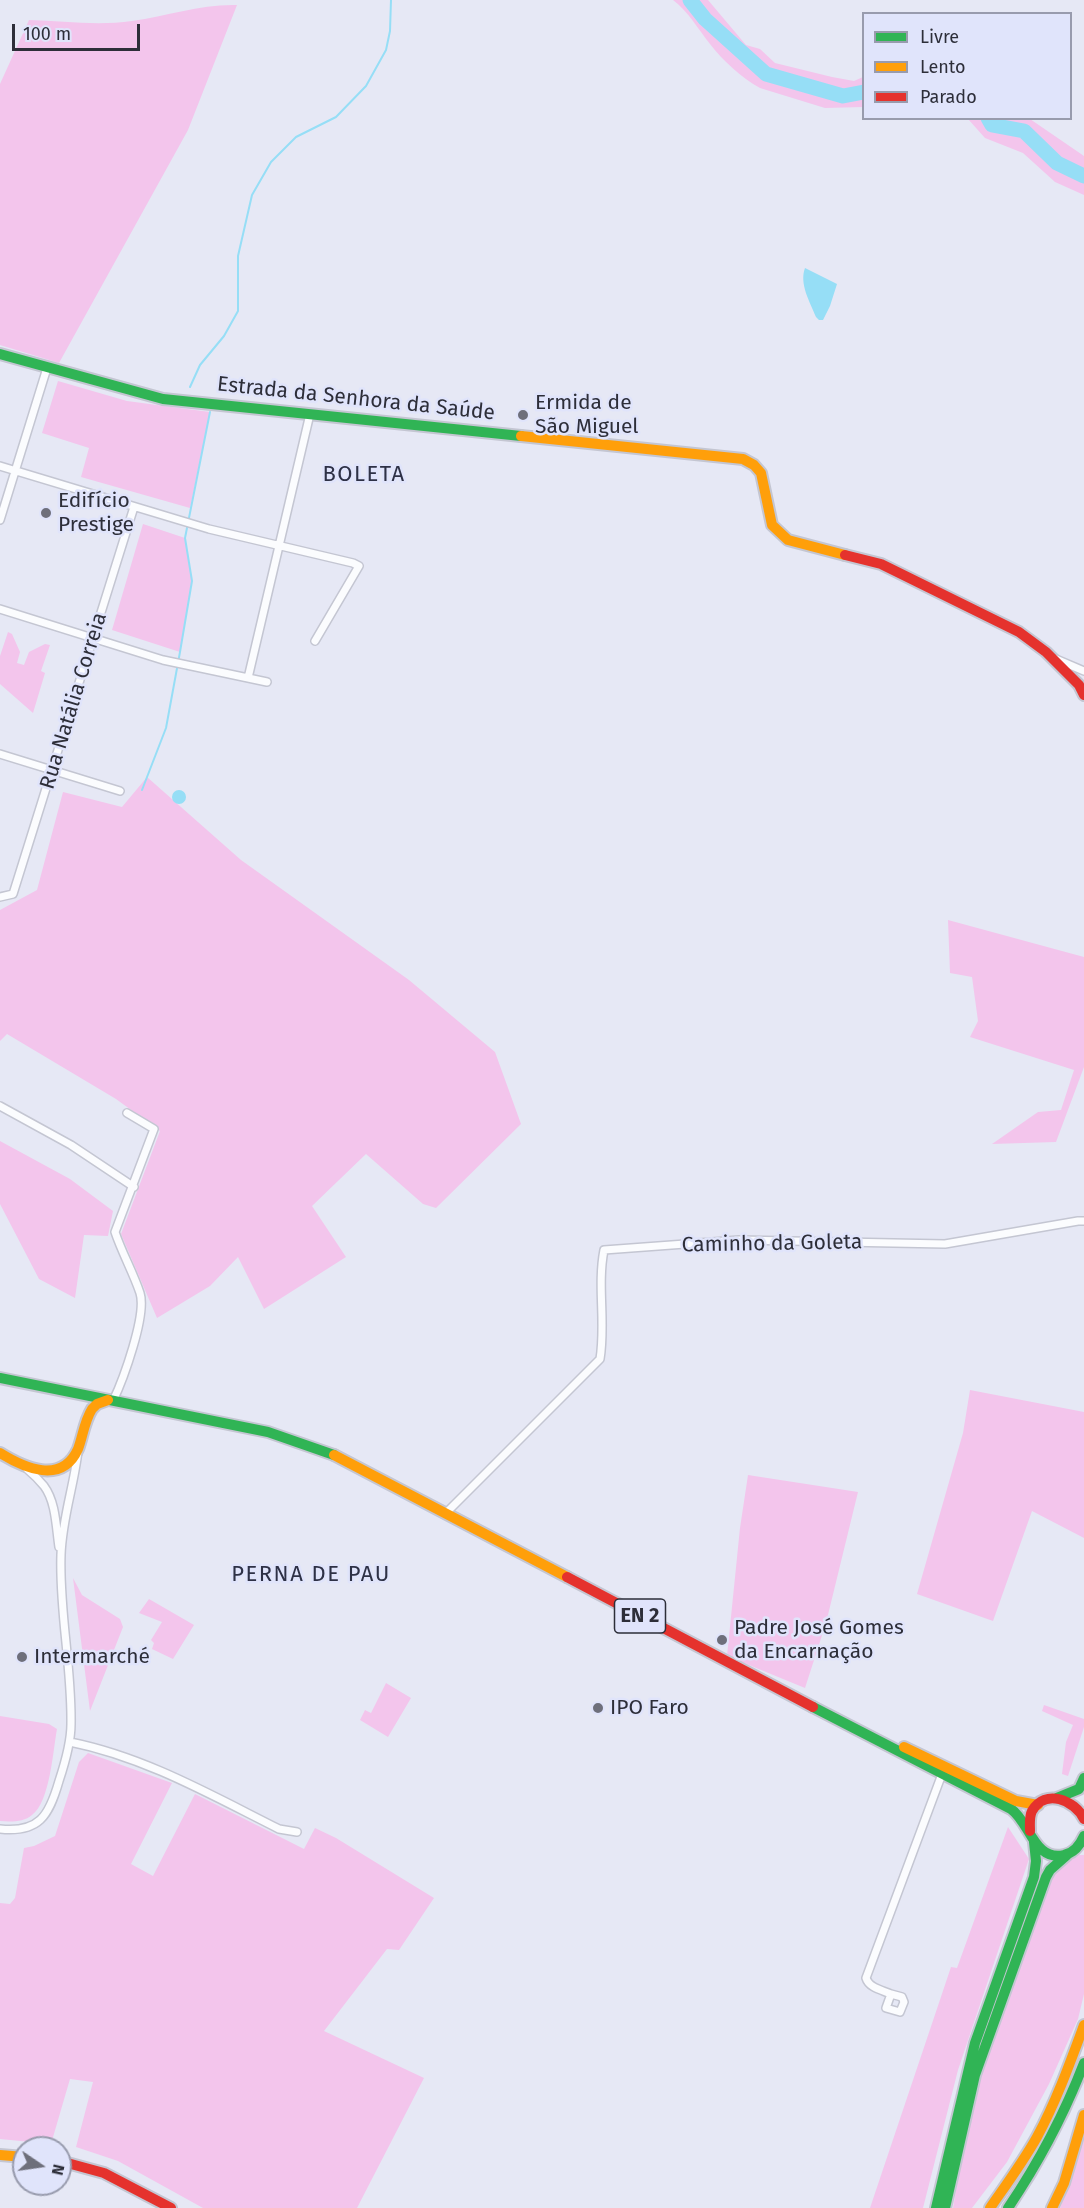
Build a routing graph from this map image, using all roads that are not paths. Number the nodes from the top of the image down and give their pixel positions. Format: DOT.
graph roads {
  1 [pos="0,354"];
  2 [pos="47,368"];
  3 [pos="310,414"];
  4 [pos="0,466"];
  5 [pos="15,470"];
  6 [pos="134,507"];
  7 [pos="0,520"];
  8 [pos="279,546"];
  9 [pos="0,609"];
  10 [pos="93,638"];
  11 [pos="315,641"];
  12 [pos="1050,657"];
  13 [pos="1084,671"];
  14 [pos="248,678"];
  15 [pos="267,682"];
  16 [pos="1084,694"];
  17 [pos="0,754"];
  18 [pos="52,770"];
  19 [pos="120,791"];
  20 [pos="0,897"];
  21 [pos="0,1106"];
  22 [pos="127,1113"];
  23 [pos="134,1187"];
  24 [pos="1084,1221"];
  25 [pos="0,1378"];
  26 [pos="79,1394"];
  27 [pos="111,1401"];
  28 [pos="89,1413"];
  29 [pos="79,1448"];
  30 [pos="0,1453"];
  31 [pos="26,1467"];
  32 [pos="447,1512"];
  33 [pos="61,1555"];
  34 [pos="816,1709"];
  35 [pos="70,1742"];
  36 [pos="942,1774"];
  37 [pos="1084,1778"];
  38 [pos="1043,1803"];
  39 [pos="1084,1819"];
  40 [pos="0,1829"];
  41 [pos="297,1832"];
  42 [pos="1084,1836"];
  43 [pos="1032,1837"];
  44 [pos="1076,1851"];
  45 [pos="891,1994"];
  46 [pos="1084,2025"];
  47 [pos="1084,2063"];
  48 [pos="1084,2115"];
  49 [pos="72,2163"];
  50 [pos="171,2208"];
  51 [pos="936,2208"];
  52 [pos="945,2208"];
  53 [pos="990,2208"];
  54 [pos="1008,2208"];
  55 [pos="1052,2208"];
  1 -- 2 [label="main road, Estrada da Senhora da Saúde"];
  2 -- 3 [label="main road, Estrada da Senhora da Saúde"];
  2 -- 5 [label="street"];
  3 -- 8 [label="street"];
  3 -- 12 [label="main road, Estrada da Senhora da Saúde"];
  4 -- 5 [label="street"];
  5 -- 6 [label="street"];
  5 -- 7 [label="street"];
  6 -- 8 [label="street"];
  6 -- 10 [label="street, Rua Natália Correia"];
  8 -- 11 [label="street"];
  8 -- 14 [label="street"];
  9 -- 10 [label="street"];
  10 -- 14 [label="street"];
  10 -- 18 [label="street, Rua Natália Correia"];
  12 -- 13 [label="street"];
  12 -- 16 [label="main road, Estrada da Senhora da Saúde"];
  14 -- 15 [label="street"];
  17 -- 18 [label="street"];
  18 -- 19 [label="street"];
  18 -- 20 [label="street, Rua Natália Correia"];
  21 -- 23 [label="street"];
  22 -- 23 [label="street"];
  23 -- 27 [label="street"];
  24 -- 32 [label="street, Caminho da Goleta"];
  25 -- 26 [label="main road, EN 2"];
  26 -- 27 [label="main road, EN 2"];
  26 -- 28 [label="main road"];
  27 -- 28 [label="main road"];
  27 -- 32 [label="main road, EN 2"];
  28 -- 29 [label="main road"];
  29 -- 31 [label="main road"];
  29 -- 33 [label="street"];
  30 -- 31 [label="main road"];
  31 -- 33 [label="street"];
  32 -- 34 [label="main road, EN 2"];
  33 -- 35 [label="street"];
  34 -- 36 [label="main road, EN 2"];
  34 -- 38 [label="main road, EN 2"];
  35 -- 40 [label="street"];
  35 -- 41 [label="street"];
  36 -- 43 [label="main road, EN 2"];
  36 -- 45 [label="street"];
  37 -- 38 [label="main road"];
  38 -- 39 [label="main road, EN 2"];
  38 -- 43 [label="main road"];
  42 -- 44 [label="main road"];
  43 -- 44 [label="main road, EN 2"];
  43 -- 51 [label="main road"];
  44 -- 52 [label="main road"];
  46 -- 53 [label="main road"];
  47 -- 54 [label="main road"];
  48 -- 55 [label="main road"];
  49 -- 50 [label="main road"];
}
